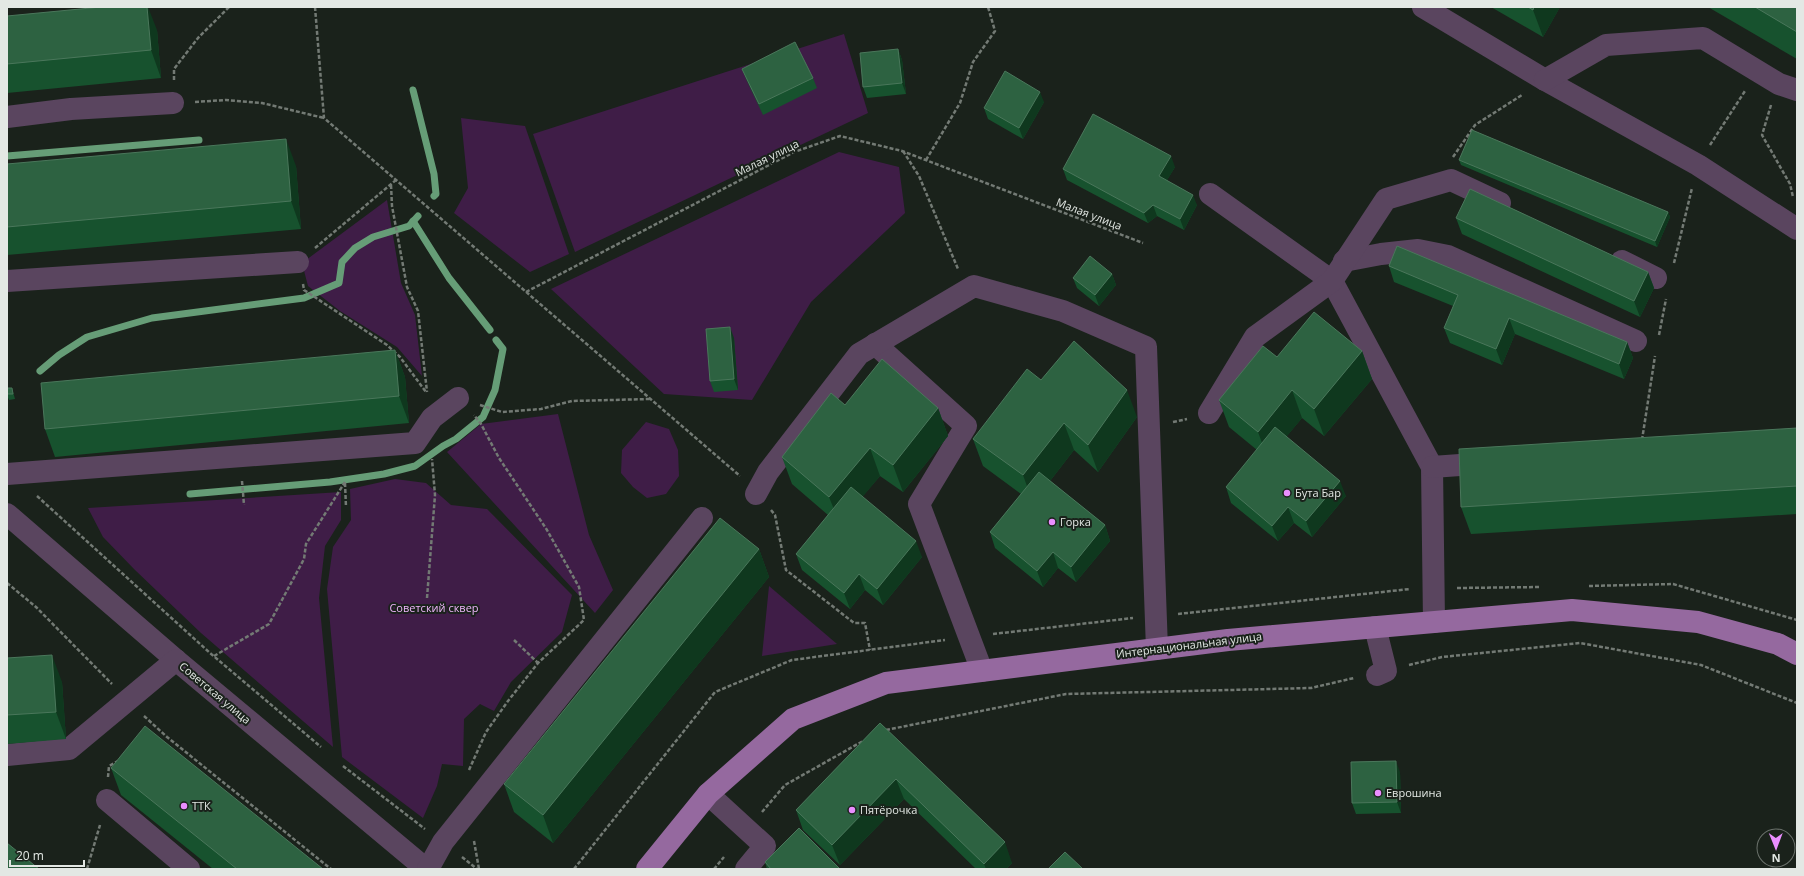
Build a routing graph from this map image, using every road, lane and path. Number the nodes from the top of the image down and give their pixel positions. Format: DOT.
graph roads {
  1 [pos="229,7"];
  2 [pos="315,7"];
  3 [pos="988,7"];
  4 [pos="1423,7"];
  5 [pos="1545,80"];
  6 [pos="1788,87"];
  7 [pos="173,103"];
  8 [pos="1735,106"];
  9 [pos="7,117"];
  10 [pos="324,118"];
  11 [pos="902,150"];
  12 [pos="926,160"];
  13 [pos="1698,165"];
  14 [pos="396,180"];
  15 [pos="1451,180"];
  16 [pos="391,184"];
  17 [pos="1210,194"];
  18 [pos="1793,199"];
  19 [pos="1514,210"];
  20 [pos="1797,229"];
  21 [pos="1143,243"];
  22 [pos="1606,254"];
  23 [pos="298,262"];
  24 [pos="1344,262"];
  25 [pos="1666,280"];
  26 [pos="7,281"];
  27 [pos="1332,281"];
  28 [pos="966,290"];
  29 [pos="526,292"];
  30 [pos="1658,337"];
  31 [pos="1636,341"];
  32 [pos="875,344"];
  33 [pos="1656,351"];
  34 [pos="458,398"];
  35 [pos="650,399"];
  36 [pos="1209,413"];
  37 [pos="477,418"];
  38 [pos="1148,428"];
  39 [pos="1642,444"];
  40 [pos="1509,461"];
  41 [pos="432,462"];
  42 [pos="1432,466"];
  43 [pos="10,474"];
  44 [pos="242,481"];
  45 [pos="756,494"];
  46 [pos="244,505"];
  47 [pos="346,507"];
  48 [pos="7,514"];
  49 [pos="702,518"];
  50 [pos="7,583"];
  51 [pos="427,598"];
  52 [pos="1434,622"];
  53 [pos="1375,627"];
  54 [pos="514,640"];
  55 [pos="1157,649"];
  56 [pos="870,650"];
  57 [pos="1797,654"];
  58 [pos="214,656"];
  59 [pos="176,660"];
  60 [pos="538,663"];
  61 [pos="982,671"];
  62 [pos="1381,673"];
  63 [pos="129,700"];
  64 [pos="1797,703"];
  65 [pos="883,731"];
  66 [pos="869,738"];
  67 [pos="327,753"];
  68 [pos="7,755"];
  69 [pos="339,763"];
  70 [pos="468,773"];
  71 [pos="708,794"];
  72 [pos="107,800"];
  73 [pos="466,814"];
  74 [pos="760,815"];
  75 [pos="443,842"];
  76 [pos="729,851"];
  77 [pos="189,869"];
  78 [pos="331,869"];
  79 [pos="427,869"];
  80 [pos="478,869"];
  81 [pos="647,869"];
  82 [pos="714,869"];
  83 [pos="746,869"];
  1 -- 7 [label="path"];
  2 -- 10 [label="path"];
  3 -- 12 [label="path"];
  4 -- 5 [label="street"];
  5 -- 6 [label="street"];
  5 -- 13 [label="street"];
  5 -- 15 [label="path"];
  6 -- 18 [label="path"];
  7 -- 9 [label="street"];
  7 -- 10 [label="path"];
  8 -- 13 [label="path"];
  10 -- 14 [label="path"];
  11 -- 12 [label="path, Малая улица"];
  11 -- 28 [label="path"];
  11 -- 29 [label="path, Малая улица"];
  12 -- 21 [label="path, Малая улица"];
  13 -- 20 [label="street"];
  13 -- 25 [label="path"];
  14 -- 16 [label="path"];
  14 -- 29 [label="path"];
  15 -- 19 [label="street"];
  15 -- 24 [label="street"];
  16 -- 23 [label="path"];
  16 -- 23 [label="path"];
  17 -- 27 [label="street"];
  22 -- 25 [label="street"];
  23 -- 26 [label="street"];
  24 -- 27 [label="street"];
  24 -- 31 [label="street"];
  25 -- 30 [label="path"];
  27 -- 36 [label="street"];
  27 -- 42 [label="street"];
  28 -- 32 [label="street"];
  28 -- 38 [label="street"];
  29 -- 35 [label="path"];
  32 -- 45 [label="street"];
  32 -- 61 [label="street"];
  33 -- 39 [label="path"];
  34 -- 35 [label="path"];
  34 -- 43 [label="street"];
  35 -- 45 [label="path"];
  36 -- 38 [label="path"];
  37 -- 60 [label="path"];
  38 -- 55 [label="street"];
  40 -- 42 [label="street"];
  41 -- 51 [label="path"];
  42 -- 52 [label="street"];
  43 -- 58 [label="path"];
  44 -- 46 [label="path"];
  45 -- 56 [label="path"];
  47 -- 58 [label="path"];
  48 -- 59 [label="street, Советская улица"];
  49 -- 73 [label="street"];
  50 -- 63 [label="path"];
  52 -- 53 [label="main road, Интернациональная улица"];
  52 -- 57 [label="main road, Интернациональная улица"];
  53 -- 55 [label="main road, Интернациональная улица"];
  53 -- 62 [label="street"];
  54 -- 60 [label="path"];
  55 -- 61 [label="main road, Интернациональная улица"];
  58 -- 67 [label="path"];
  59 -- 63 [label="street"];
  59 -- 79 [label="street, Советская улица"];
  60 -- 70 [label="path"];
  61 -- 71 [label="main road, Интернациональная улица"];
  62 -- 64 [label="path"];
  62 -- 65 [label="path"];
  63 -- 68 [label="street"];
  63 -- 78 [label="path"];
  66 -- 74 [label="path"];
  69 -- 75 [label="path"];
  71 -- 81 [label="main road, Интернациональная улица"];
  71 -- 83 [label="street"];
  72 -- 77 [label="street"];
  73 -- 75 [label="street"];
  73 -- 80 [label="path"];
  75 -- 79 [label="street"];
  75 -- 80 [label="path"];
  76 -- 82 [label="path"];
}
